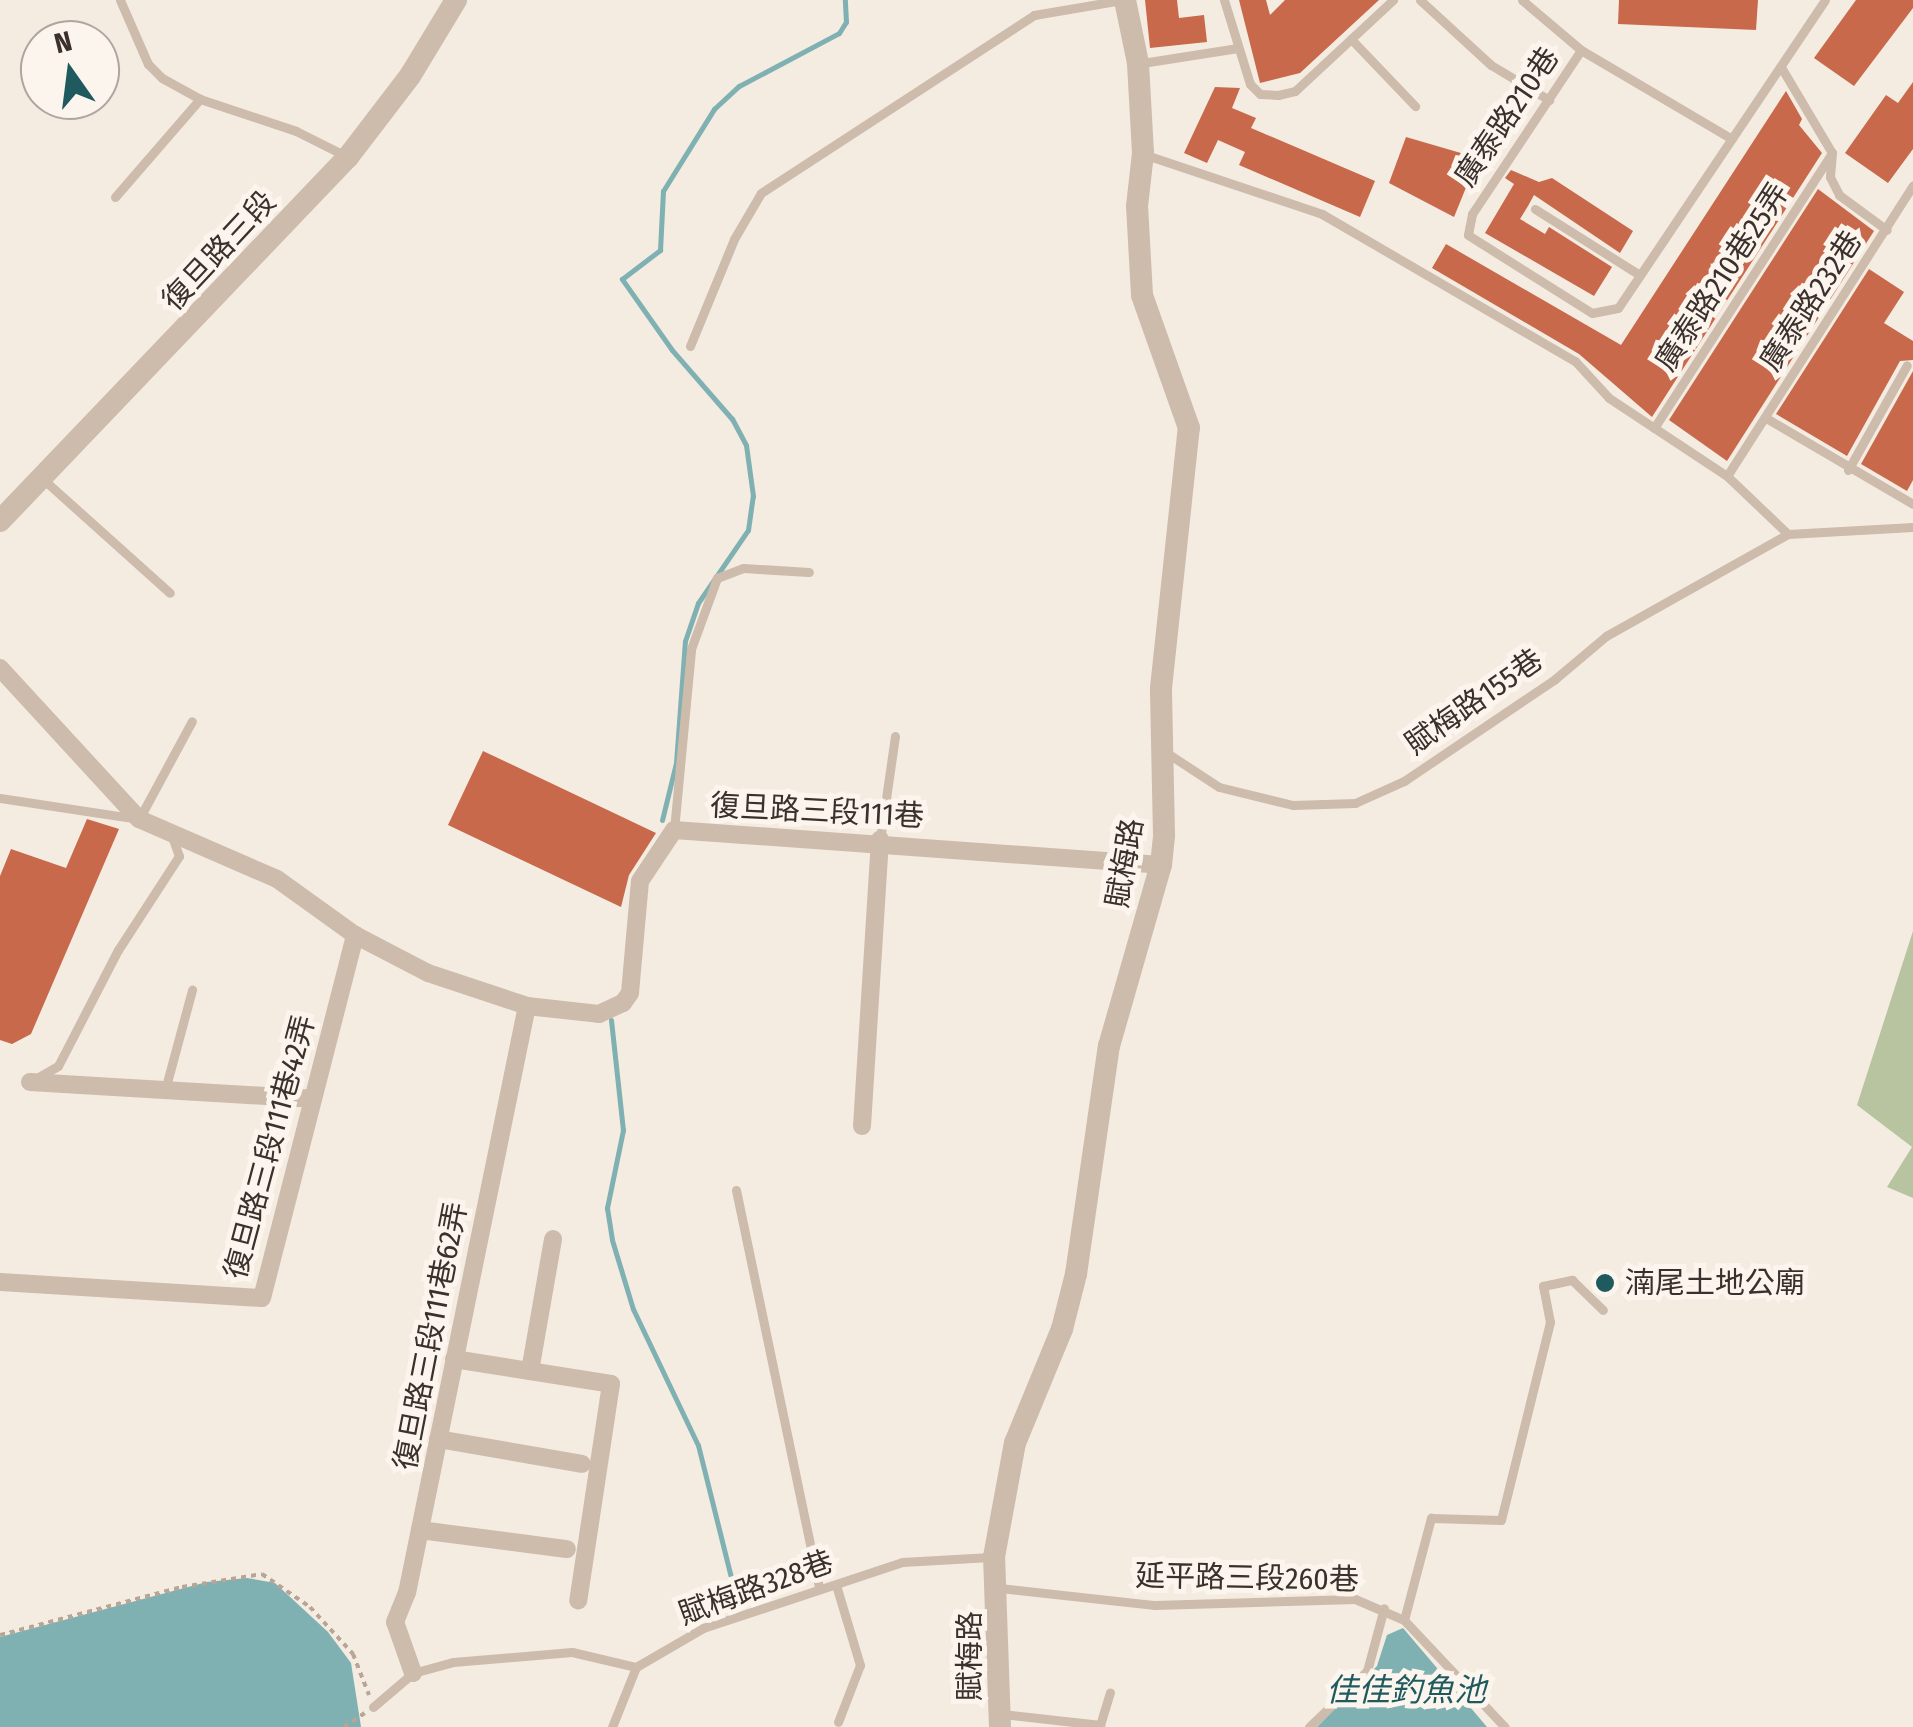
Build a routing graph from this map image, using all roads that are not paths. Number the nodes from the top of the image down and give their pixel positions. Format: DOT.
graph roads {
  1 [pos="120,0"];
  2 [pos="456,0"];
  3 [pos="1125,0"];
  4 [pos="1224,0"];
  5 [pos="1393,0"];
  6 [pos="1420,0"];
  7 [pos="1522,0"];
  8 [pos="1824,0"];
  9 [pos="1352,38"];
  10 [pos="1238,48"];
  11 [pos="1582,50"];
  12 [pos="1138,63"];
  13 [pos="1781,67"];
  14 [pos="200,100"];
  15 [pos="1549,100"];
  16 [pos="1415,106"];
  17 [pos="1732,139"];
  18 [pos="1832,153"];
  19 [pos="1143,154"];
  20 [pos="348,158"];
  21 [pos="1913,185"];
  22 [pos="115,197"];
  23 [pos="1535,209"];
  24 [pos="1886,230"];
  25 [pos="1640,275"];
  26 [pos="690,346"];
  27 [pos="1906,365"];
  28 [pos="1766,418"];
  29 [pos="1654,428"];
  30 [pos="1848,470"];
  31 [pos="1727,476"];
  32 [pos="44,480"];
  33 [pos="1913,504"];
  34 [pos="0,522"];
  35 [pos="1913,527"];
  36 [pos="1788,534"];
  37 [pos="809,572"];
  38 [pos="170,593"];
  39 [pos="0,668"];
  40 [pos="192,721"];
  41 [pos="895,736"];
  42 [pos="1167,754"];
  43 [pos="0,798"];
  44 [pos="139,818"];
  45 [pos="674,830"];
  46 [pos="172,837"];
  47 [pos="880,840"];
  48 [pos="1162,865"];
  49 [pos="355,935"];
  50 [pos="192,990"];
  51 [pos="526,1006"];
  52 [pos="30,1082"];
  53 [pos="166,1090"];
  54 [pos="312,1099"];
  55 [pos="862,1126"];
  56 [pos="736,1190"];
  57 [pos="553,1239"];
  58 [pos="0,1282"];
  59 [pos="1603,1310"];
  60 [pos="454,1359"];
  61 [pos="530,1371"];
  62 [pos="438,1439"];
  63 [pos="582,1464"];
  64 [pos="420,1530"];
  65 [pos="566,1549"];
  66 [pos="994,1557"];
  67 [pos="836,1585"];
  68 [pos="819,1588"];
  69 [pos="1000,1588"];
  70 [pos="578,1601"];
  71 [pos="1384,1608"];
  72 [pos="1404,1620"];
  73 [pos="636,1667"];
  74 [pos="413,1673"];
  75 [pos="1110,1692"];
  76 [pos="375,1712"];
  77 [pos="1000,1720"];
  78 [pos="838,1722"];
  79 [pos="612,1727"];
  80 [pos="1309,1727"];
  81 [pos="1504,1727"];
  1 -- 14 [label="lane"];
  2 -- 20 [label="street, 復旦路三段"];
  3 -- 12 [label="street, 賦梅路"];
  3 -- 26 [label="lane"];
  4 -- 10 [label="lane"];
  5 -- 9 [label="lane"];
  6 -- 15 [label="lane"];
  7 -- 11 [label="lane"];
  8 -- 13 [label="lane, 廣泰路210巷"];
  9 -- 10 [label="lane"];
  9 -- 16 [label="lane"];
  10 -- 12 [label="lane"];
  11 -- 15 [label="lane, 廣泰路210巷"];
  11 -- 17 [label="lane"];
  12 -- 19 [label="street, 賦梅路"];
  13 -- 17 [label="lane, 廣泰路210巷"];
  13 -- 18 [label="lane, 廣泰路232巷"];
  14 -- 20 [label="lane"];
  14 -- 22 [label="lane"];
  15 -- 25 [label="lane, 廣泰路210巷"];
  17 -- 25 [label="lane, 廣泰路210巷"];
  18 -- 24 [label="lane, 廣泰路232巷"];
  18 -- 29 [label="lane, 廣泰路210巷25弄"];
  19 -- 29 [label="lane"];
  19 -- 42 [label="street, 賦梅路"];
  20 -- 32 [label="street, 復旦路三段"];
  21 -- 24 [label="lane"];
  23 -- 25 [label="lane"];
  24 -- 28 [label="lane, 廣泰路232巷"];
  27 -- 30 [label="lane"];
  28 -- 30 [label="lane, 廣泰路232巷"];
  28 -- 31 [label="lane, 廣泰路232巷"];
  29 -- 31 [label="lane"];
  30 -- 33 [label="lane, 廣泰路232巷"];
  31 -- 36 [label="lane"];
  32 -- 34 [label="street, 復旦路三段"];
  32 -- 38 [label="lane"];
  35 -- 36 [label="lane"];
  36 -- 42 [label="lane, 賦梅路155巷"];
  37 -- 45 [label="lane"];
  39 -- 44 [label="street, 復旦路三段111巷"];
  40 -- 44 [label="lane"];
  41 -- 47 [label="lane"];
  42 -- 48 [label="street, 賦梅路"];
  43 -- 44 [label="lane"];
  44 -- 46 [label="street, 復旦路三段111巷"];
  45 -- 47 [label="street, 復旦路三段111巷"];
  45 -- 51 [label="street, 復旦路三段111巷"];
  46 -- 49 [label="street, 復旦路三段111巷"];
  46 -- 52 [label="lane"];
  47 -- 48 [label="street, 復旦路三段111巷"];
  47 -- 55 [label="street"];
  48 -- 66 [label="street, 賦梅路"];
  49 -- 51 [label="street, 復旦路三段111巷"];
  49 -- 54 [label="street, 復旦路三段111巷42弄"];
  50 -- 53 [label="lane"];
  51 -- 60 [label="street, 復旦路三段111巷62弄"];
  52 -- 53 [label="street"];
  53 -- 54 [label="street"];
  54 -- 58 [label="street, 復旦路三段111巷42弄"];
  56 -- 68 [label="lane"];
  57 -- 61 [label="street"];
  59 -- 72 [label="lane"];
  60 -- 61 [label="street"];
  60 -- 62 [label="street, 復旦路三段111巷62弄"];
  61 -- 70 [label="street"];
  62 -- 63 [label="street"];
  62 -- 64 [label="street, 復旦路三段111巷62弄"];
  64 -- 65 [label="street"];
  64 -- 74 [label="street, 復旦路三段111巷62弄"];
  66 -- 67 [label="lane, 賦梅路328巷"];
  66 -- 69 [label="street, 賦梅路"];
  67 -- 68 [label="lane, 賦梅路328巷"];
  67 -- 78 [label="lane"];
  68 -- 73 [label="lane, 賦梅路328巷"];
  69 -- 71 [label="lane, 延平路三段260巷"];
  69 -- 77 [label="street, 賦梅路"];
  71 -- 72 [label="lane, 延平路三段260巷"];
  71 -- 80 [label="lane"];
  72 -- 81 [label="lane, 延平路三段260巷"];
  73 -- 74 [label="lane"];
  73 -- 79 [label="lane"];
  74 -- 76 [label="lane"];
  75 -- 77 [label="lane"];
}
